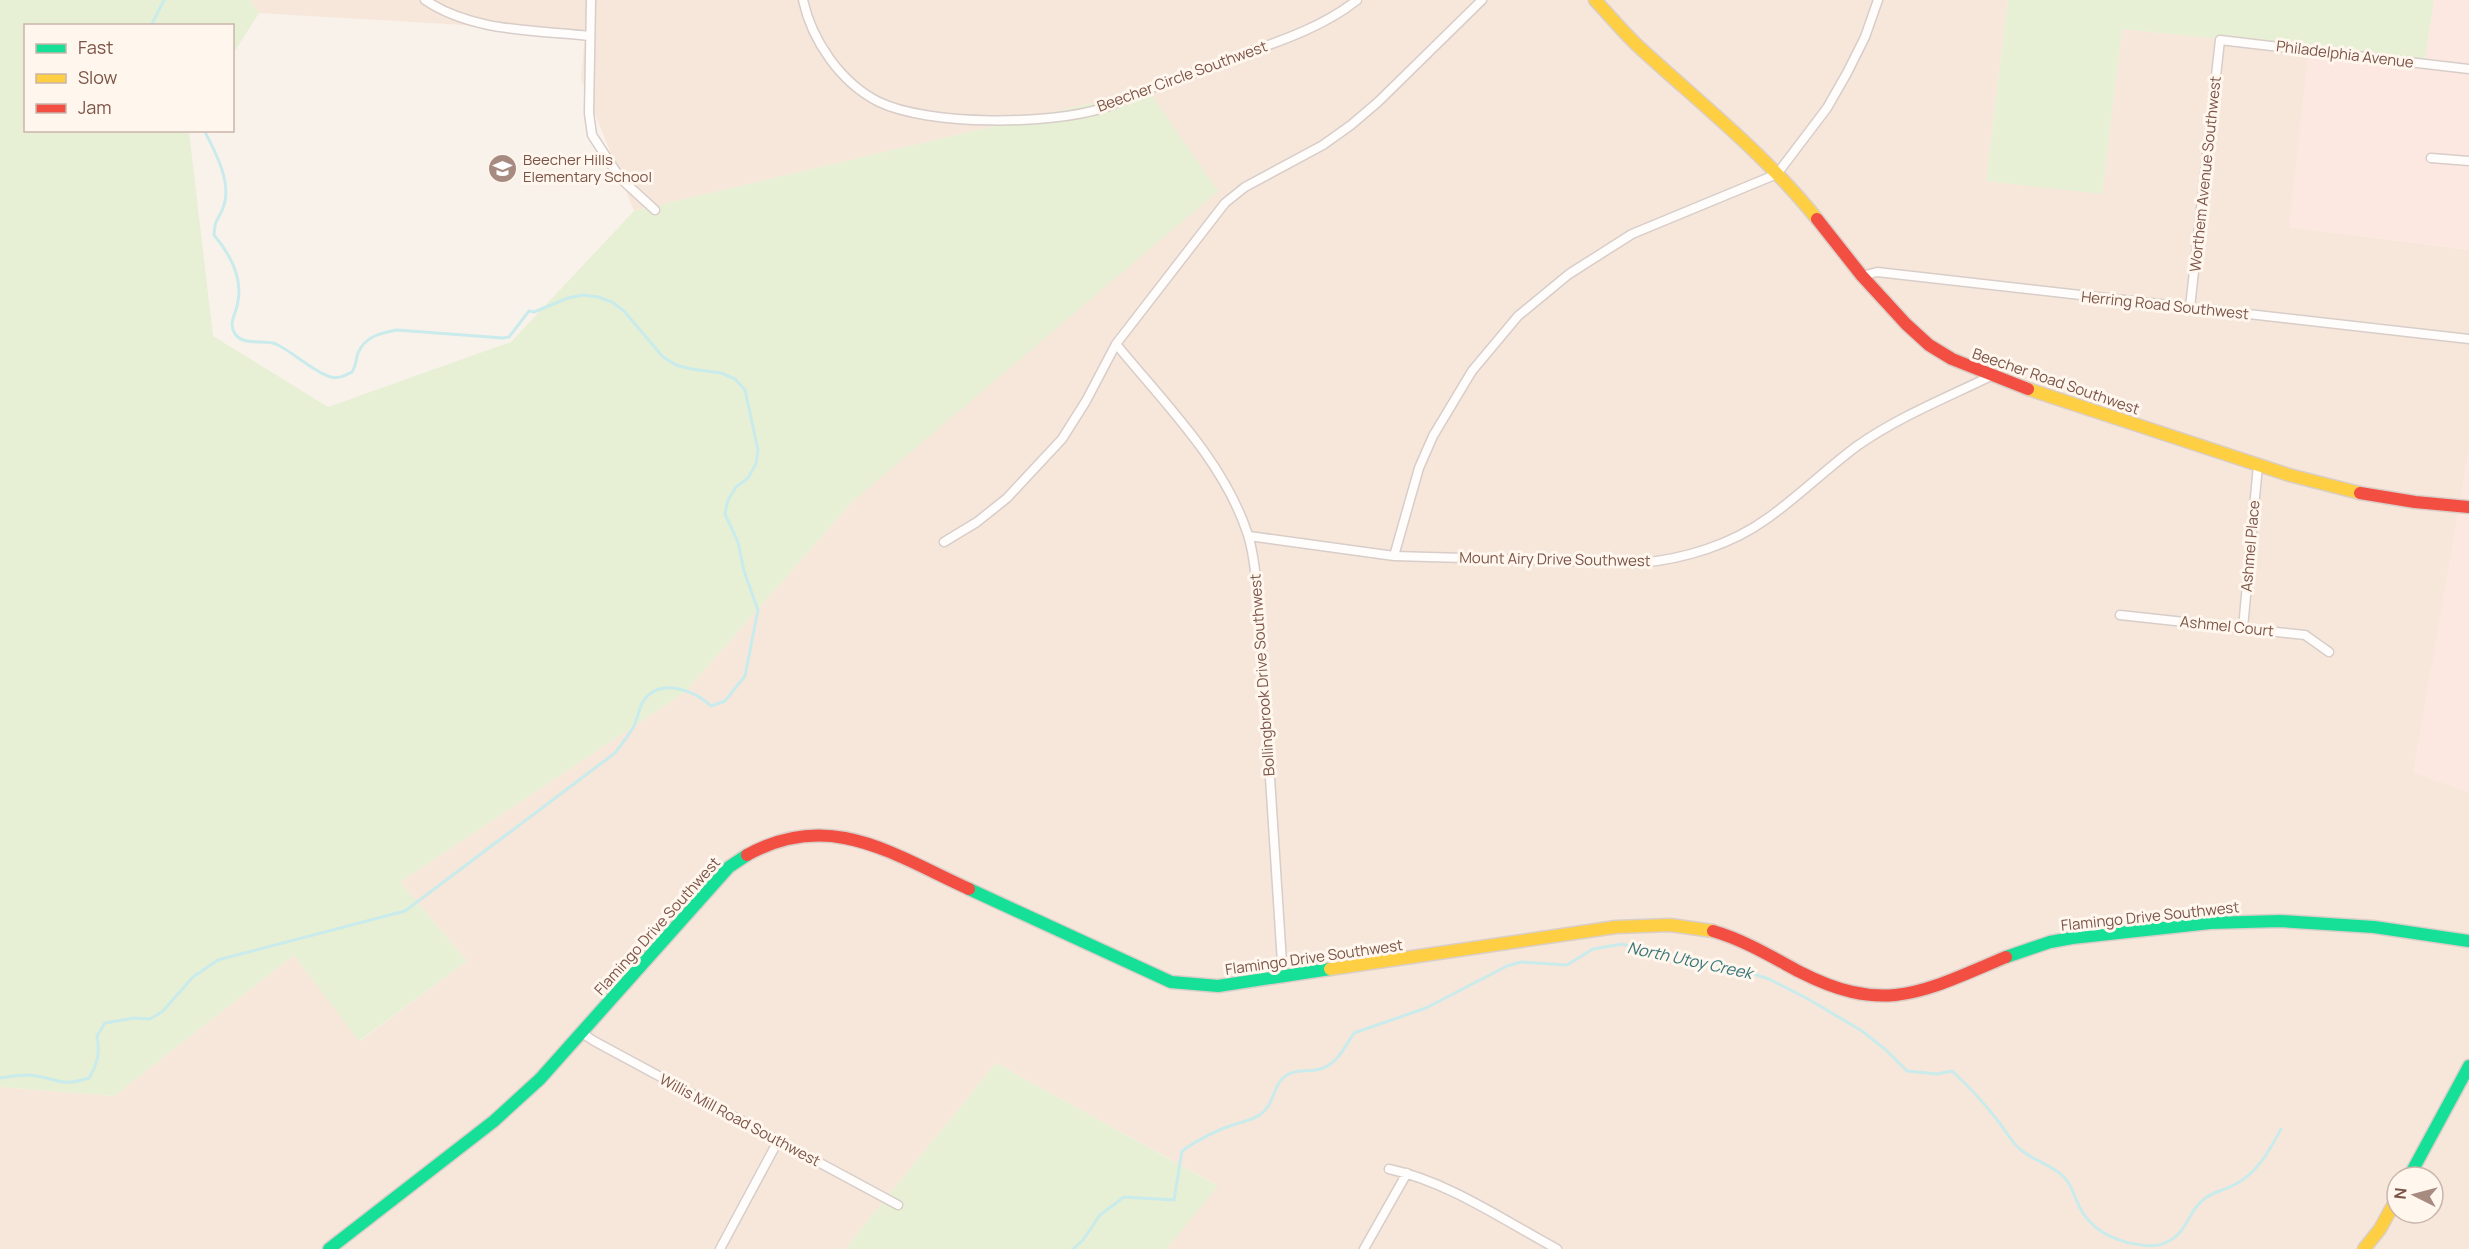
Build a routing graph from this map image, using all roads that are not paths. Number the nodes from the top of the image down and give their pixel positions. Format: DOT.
graph roads {
  1 [pos="425,0"];
  2 [pos="591,0"];
  3 [pos="803,0"];
  4 [pos="1357,0"];
  5 [pos="1482,0"];
  6 [pos="1595,0"];
  7 [pos="1878,0"];
  8 [pos="590,36"];
  9 [pos="2220,40"];
  10 [pos="2469,69"];
  11 [pos="2431,158"];
  12 [pos="2469,161"];
  13 [pos="1778,174"];
  14 [pos="655,210"];
  15 [pos="1862,276"];
  16 [pos="2190,307"];
  17 [pos="2469,339"];
  18 [pos="1116,344"];
  19 [pos="1991,376"];
  20 [pos="2258,465"];
  21 [pos="2469,507"];
  22 [pos="1249,536"];
  23 [pos="944,542"];
  24 [pos="1394,556"];
  25 [pos="2120,615"];
  26 [pos="2243,628"];
  27 [pos="2329,652"];
  28 [pos="2469,941"];
  29 [pos="1283,978"];
  30 [pos="582,1033"];
  31 [pos="2469,1066"];
  32 [pos="778,1141"];
  33 [pos="2415,1165"];
  34 [pos="1389,1169"];
  35 [pos="1407,1173"];
  36 [pos="898,1205"];
  37 [pos="2385,1220"];
  38 [pos="329,1249"];
  39 [pos="720,1249"];
  40 [pos="1364,1249"];
  41 [pos="1557,1249"];
  42 [pos="2364,1249"];
  1 -- 8 [label="street"];
  2 -- 8 [label="street"];
  3 -- 4 [label="street, Beecher Circle Southwest"];
  5 -- 18 [label="street"];
  6 -- 13 [label="street, Beecher Road Southwest"];
  7 -- 13 [label="street"];
  8 -- 14 [label="street"];
  9 -- 10 [label="street, Philadelphia Avenue"];
  9 -- 16 [label="street, Worthem Avenue Southwest"];
  11 -- 12 [label="street"];
  13 -- 15 [label="street, Beecher Road Southwest"];
  13 -- 24 [label="street"];
  15 -- 16 [label="street, Herring Road Southwest"];
  15 -- 19 [label="street, Beecher Road Southwest"];
  16 -- 17 [label="street, Herring Road Southwest"];
  18 -- 22 [label="street, Bollingbrook Drive Southwest"];
  18 -- 23 [label="street"];
  19 -- 20 [label="street, Beecher Road Southwest"];
  19 -- 24 [label="street, Mount Airy Drive Southwest"];
  20 -- 21 [label="street, Beecher Road Southwest"];
  20 -- 26 [label="street, Ashmel Place"];
  22 -- 24 [label="street, Mount Airy Drive Southwest"];
  22 -- 29 [label="street, Bollingbrook Drive Southwest"];
  25 -- 26 [label="street, Ashmel Court"];
  26 -- 27 [label="street, Ashmel Court"];
  28 -- 29 [label="street, Flamingo Drive Southwest"];
  29 -- 30 [label="street, Flamingo Drive Southwest"];
  30 -- 32 [label="street, Willis Mill Road Southwest"];
  30 -- 38 [label="street, Flamingo Drive Southwest"];
  31 -- 33 [label="street"];
  32 -- 36 [label="street, Willis Mill Road Southwest"];
  32 -- 39 [label="street"];
  34 -- 35 [label="street"];
  35 -- 40 [label="street"];
  35 -- 41 [label="street"];
  37 -- 42 [label="street"];
}
